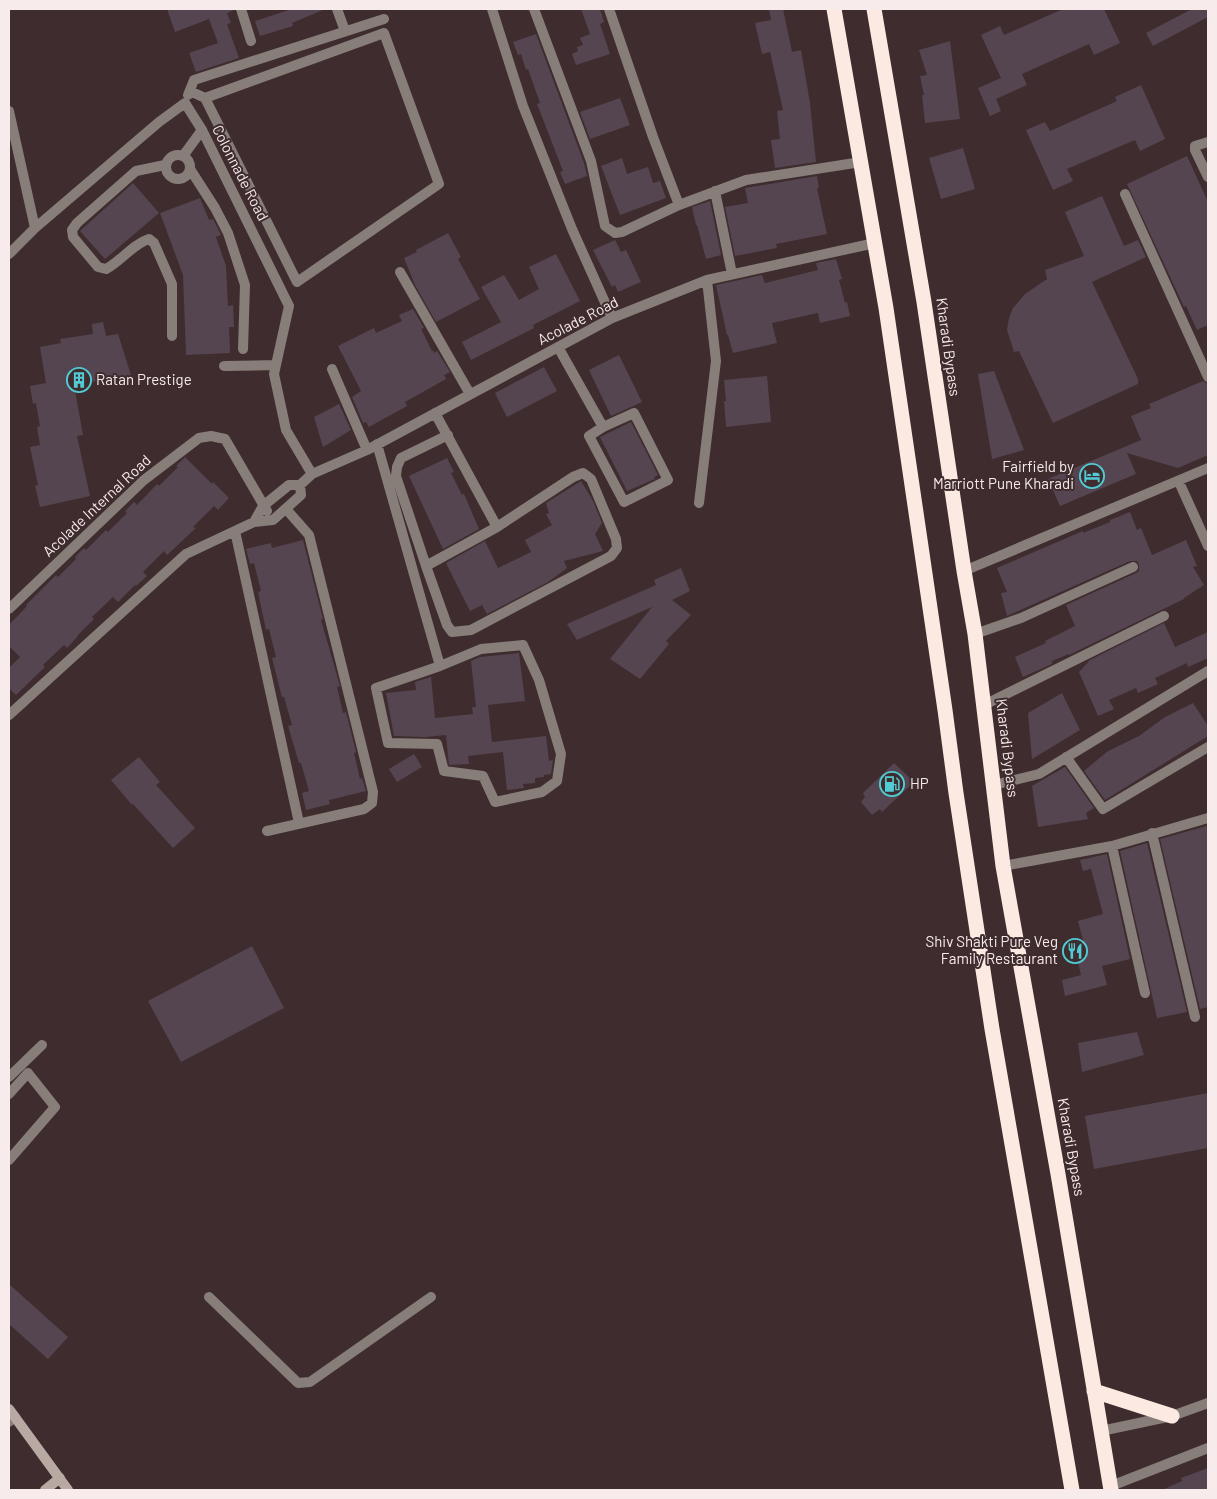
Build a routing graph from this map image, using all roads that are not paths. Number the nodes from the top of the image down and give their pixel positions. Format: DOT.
graph roads {
  1 [pos="241,9"];
  2 [pos="337,9"];
  3 [pos="492,9"];
  4 [pos="534,9"];
  5 [pos="609,9"];
  6 [pos="834,9"];
  7 [pos="874,9"];
  8 [pos="384,19"];
  9 [pos="345,31"];
  10 [pos="251,41"];
  11 [pos="190,91"];
  12 [pos="205,98"];
  13 [pos="185,103"];
  14 [pos="9,112"];
  15 [pos="202,130"];
  16 [pos="1208,142"];
  17 [pos="183,156"];
  18 [pos="861,162"];
  19 [pos="165,165"];
  20 [pos="190,169"];
  21 [pos="1208,177"];
  22 [pos="715,191"];
  23 [pos="1125,194"];
  24 [pos="679,205"];
  25 [pos="35,228"];
  26 [pos="875,243"];
  27 [pos="9,254"];
  28 [pos="400,272"];
  29 [pos="732,274"];
  30 [pos="707,280"];
  31 [pos="612,318"];
  32 [pos="172,336"];
  33 [pos="558,347"];
  34 [pos="243,349"];
  35 [pos="224,366"];
  36 [pos="276,366"];
  37 [pos="332,369"];
  38 [pos="1208,377"];
  39 [pos="470,394"];
  40 [pos="436,413"];
  41 [pos="603,427"];
  42 [pos="448,436"];
  43 [pos="377,444"];
  44 [pos="367,450"];
  45 [pos="1208,468"];
  46 [pos="312,474"];
  47 [pos="1178,482"];
  48 [pos="300,485"];
  49 [pos="699,503"];
  50 [pos="263,506"];
  51 [pos="286,509"];
  52 [pos="273,520"];
  53 [pos="254,522"];
  54 [pos="497,526"];
  55 [pos="235,531"];
  56 [pos="1208,546"];
  57 [pos="426,566"];
  58 [pos="1133,566"];
  59 [pos="964,571"];
  60 [pos="9,609"];
  61 [pos="1164,616"];
  62 [pos="975,634"];
  63 [pos="440,666"];
  64 [pos="1208,671"];
  65 [pos="984,705"];
  66 [pos="9,715"];
  67 [pos="1208,747"];
  68 [pos="1066,757"];
  69 [pos="994,785"];
  70 [pos="1208,818"];
  71 [pos="299,823"];
  72 [pos="267,831"];
  73 [pos="1152,833"];
  74 [pos="1112,846"];
  75 [pos="1003,866"];
  76 [pos="1145,993"];
  77 [pos="1195,1017"];
  78 [pos="42,1045"];
  79 [pos="9,1078"];
  80 [pos="9,1094"];
  81 [pos="9,1160"];
  82 [pos="209,1296"];
  83 [pos="431,1296"];
  84 [pos="1094,1391"];
  85 [pos="1208,1403"];
  86 [pos="11,1416"];
  87 [pos="1172,1416"];
  88 [pos="1101,1431"];
  89 [pos="1208,1448"];
  90 [pos="60,1478"];
  91 [pos="1111,1488"];
  92 [pos="45,1490"];
  93 [pos="68,1490"];
  94 [pos="1072,1490"];
  1 -- 10 [label="street"];
  2 -- 9 [label="street"];
  3 -- 31 [label="street"];
  4 -- 24 [label="street"];
  5 -- 24 [label="street"];
  6 -- 18 [label="highway"];
  7 -- 59 [label="highway, Kharadi Bypass"];
  8 -- 9 [label="street"];
  9 -- 11 [label="street"];
  11 -- 12 [label="street"];
  11 -- 13 [label="street"];
  12 -- 12 [label="street"];
  13 -- 15 [label="street, Colonnade Road"];
  13 -- 25 [label="street"];
  14 -- 25 [label="street"];
  15 -- 17 [label="street"];
  15 -- 36 [label="street, Colonnade Road"];
  16 -- 21 [label="street"];
  17 -- 19 [label="street"];
  17 -- 20 [label="street"];
  18 -- 22 [label="street"];
  18 -- 26 [label="highway"];
  19 -- 20 [label="street"];
  19 -- 32 [label="street"];
  20 -- 34 [label="street"];
  22 -- 24 [label="street"];
  22 -- 29 [label="street"];
  23 -- 38 [label="street"];
  25 -- 27 [label="street"];
  26 -- 29 [label="street, Acolade Road"];
  26 -- 94 [label="highway"];
  28 -- 39 [label="street"];
  29 -- 30 [label="street, Acolade Road"];
  30 -- 31 [label="street, Acolade Road"];
  30 -- 49 [label="street"];
  31 -- 33 [label="street, Acolade Road"];
  33 -- 39 [label="street, Acolade Road"];
  33 -- 41 [label="street"];
  35 -- 36 [label="street"];
  36 -- 46 [label="street, Colonnade Road"];
  37 -- 44 [label="street"];
  39 -- 40 [label="street, Acolade Road"];
  40 -- 42 [label="street"];
  40 -- 43 [label="street, Acolade Road"];
  41 -- 41 [label="street"];
  42 -- 54 [label="street"];
  42 -- 57 [label="street"];
  43 -- 44 [label="street, Acolade Road"];
  43 -- 63 [label="street"];
  44 -- 46 [label="street, Acolade Road"];
  45 -- 47 [label="street"];
  46 -- 48 [label="street"];
  47 -- 56 [label="street"];
  47 -- 59 [label="street"];
  48 -- 50 [label="street"];
  48 -- 51 [label="street"];
  50 -- 52 [label="street, Acolade Internal Road"];
  50 -- 53 [label="street"];
  50 -- 60 [label="street, Acolade Internal Road"];
  51 -- 52 [label="street"];
  51 -- 71 [label="street"];
  52 -- 53 [label="street"];
  53 -- 55 [label="street"];
  54 -- 57 [label="street"];
  54 -- 57 [label="street"];
  55 -- 66 [label="street"];
  55 -- 71 [label="street"];
  58 -- 62 [label="street"];
  59 -- 62 [label="highway, Kharadi Bypass"];
  61 -- 65 [label="street"];
  62 -- 65 [label="highway, Kharadi Bypass"];
  63 -- 63 [label="street"];
  64 -- 68 [label="street"];
  65 -- 69 [label="highway, Kharadi Bypass"];
  67 -- 68 [label="street"];
  68 -- 69 [label="street"];
  69 -- 75 [label="highway, Kharadi Bypass"];
  70 -- 73 [label="street"];
  71 -- 72 [label="street"];
  73 -- 74 [label="street"];
  73 -- 77 [label="street"];
  74 -- 75 [label="street"];
  74 -- 76 [label="street"];
  75 -- 84 [label="highway, Kharadi Bypass"];
  78 -- 79 [label="street"];
  80 -- 81 [label="street"];
  82 -- 83 [label="street"];
  84 -- 87 [label="highway"];
  84 -- 88 [label="highway, Kharadi Bypass"];
  85 -- 87 [label="street"];
  86 -- 90 [label="street"];
  87 -- 88 [label="street"];
  88 -- 91 [label="highway, Kharadi Bypass"];
  89 -- 91 [label="street"];
  90 -- 92 [label="street"];
  90 -- 93 [label="street"];
}
